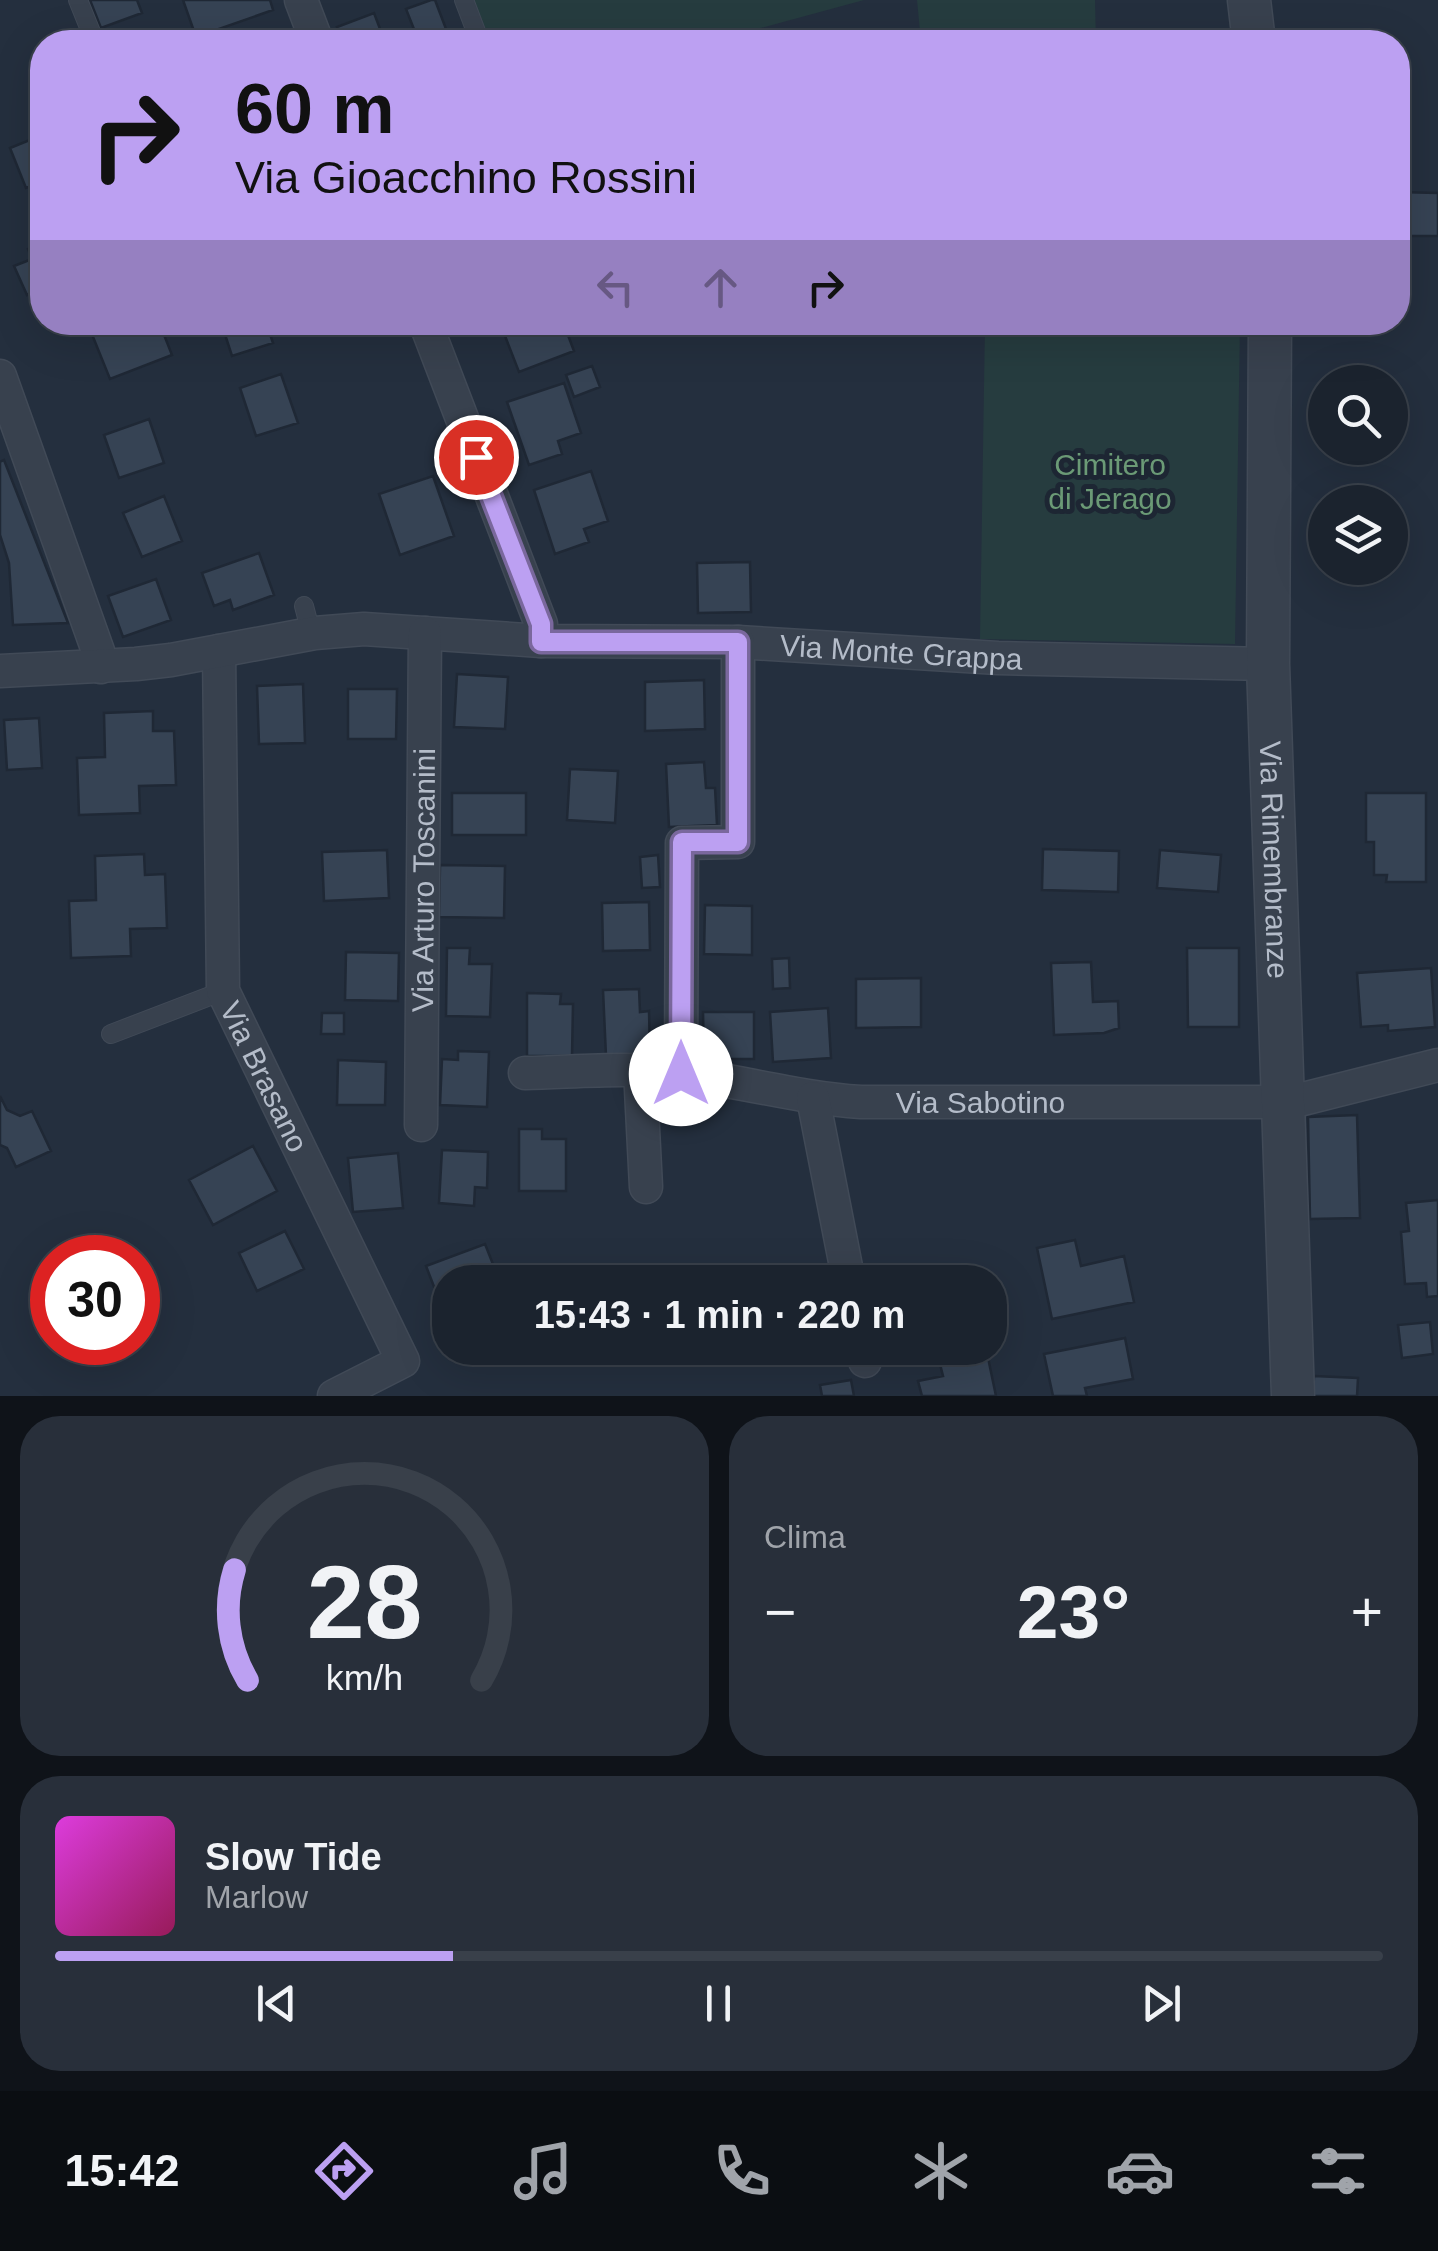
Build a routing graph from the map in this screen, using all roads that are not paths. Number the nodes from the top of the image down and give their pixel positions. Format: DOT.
graph roads {
  1 [pos="78,0"];
  2 [pos="301,0"];
  3 [pos="464,0"];
  4 [pos="1249,0"];
  5 [pos="90,30"];
  6 [pos="312,30"];
  7 [pos="475,30"];
  8 [pos="1253,30"];
  9 [pos="430,335"];
  10 [pos="1270,335"];
  11 [pos="0,376"];
  12 [pos="426,633"];
  13 [pos="541,642"];
  14 [pos="738,642"];
  15 [pos="219,650"];
  16 [pos="1268,664"];
  17 [pos="101,667"];
  18 [pos="0,671"];
  19 [pos="223,991"];
  20 [pos="112,1034"];
  21 [pos="1438,1065"];
  22 [pos="640,1070"];
  23 [pos="524,1073"];
  24 [pos="681,1074"];
  25 [pos="814,1098"];
  26 [pos="1283,1101"];
  27 [pos="421,1125"];
  28 [pos="646,1188"];
  29 [pos="847,1265"];
  30 [pos="334,1396"];
  31 [pos="1293,1396"];
  1 -- 5 [label="lane"];
  2 -- 6 [label="street"];
  3 -- 7 [label="lane"];
  4 -- 8 [label="street"];
  9 -- 13 [label="street"];
  10 -- 16 [label="street, Via Rimembranze"];
  11 -- 17 [label="street"];
  12 -- 13 [label="street, Via Monte Grappa"];
  12 -- 15 [label="street, Via Monte Grappa"];
  12 -- 27 [label="street, Via Arturo Toscanini"];
  13 -- 14 [label="street, Via Monte Grappa"];
  14 -- 16 [label="street, Via Monte Grappa"];
  14 -- 24 [label="street"];
  15 -- 17 [label="street, Via Monte Grappa"];
  15 -- 19 [label="street, Via Brasano"];
  16 -- 26 [label="street, Via Rimembranze"];
  17 -- 18 [label="street, Via Monte Grappa"];
  19 -- 20 [label="lane"];
  19 -- 30 [label="street, Via Brasano"];
  21 -- 26 [label="street, Via Sabotino"];
  22 -- 23 [label="street, Via Sabotino"];
  22 -- 24 [label="street, Via Sabotino"];
  22 -- 28 [label="street"];
  24 -- 25 [label="street, Via Sabotino"];
  25 -- 26 [label="street, Via Sabotino"];
  25 -- 29 [label="street"];
  26 -- 31 [label="street, Via Rimembranze"];
}
